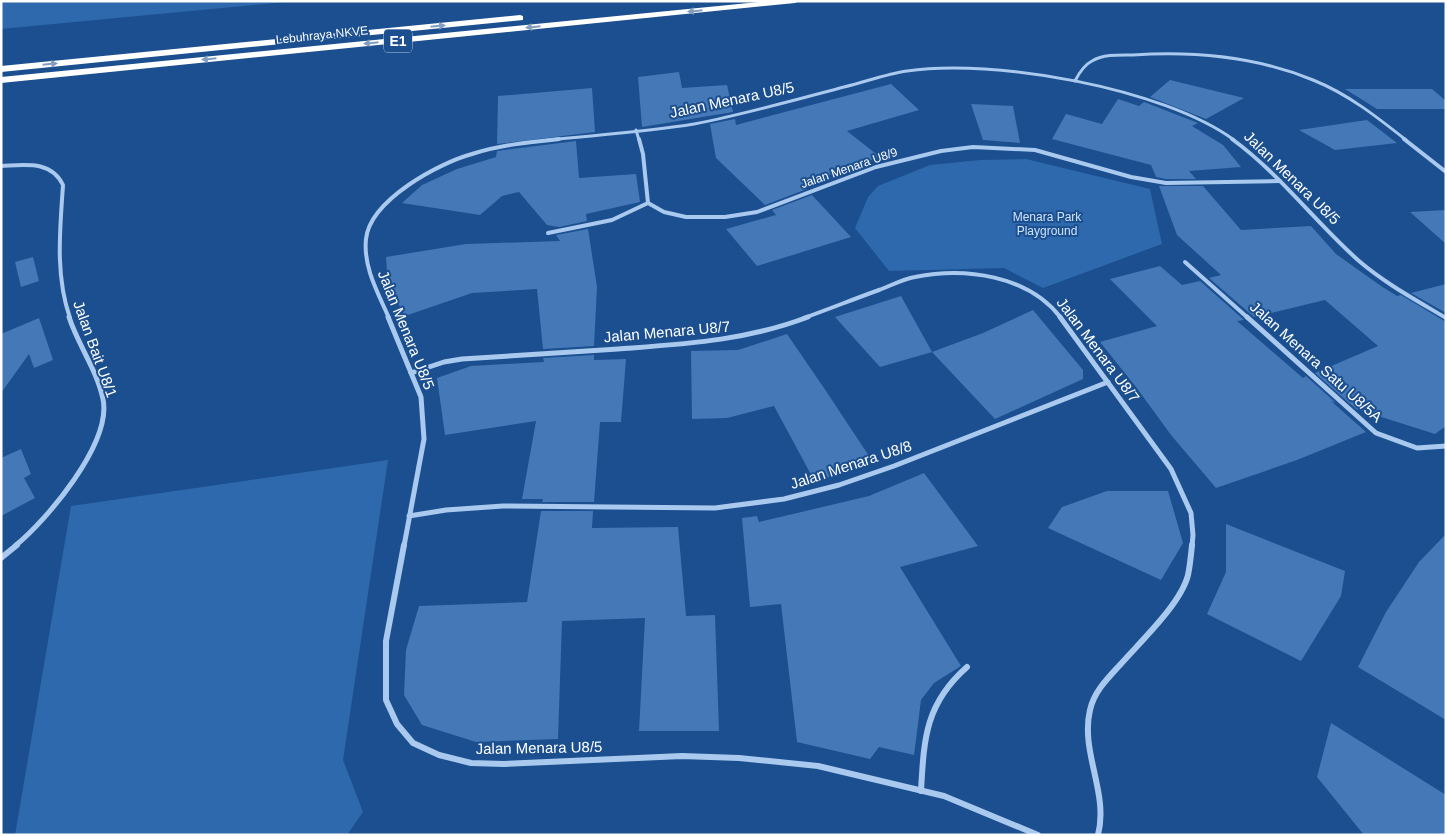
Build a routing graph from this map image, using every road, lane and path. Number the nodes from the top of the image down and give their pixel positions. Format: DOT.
graph roads {
  1 [pos="795,1"];
  2 [pos="531,17"];
  3 [pos="1,69"];
  4 [pos="1,80"];
  5 [pos="1075,81"];
  6 [pos="636,130"];
  7 [pos="1,166"];
  8 [pos="1446,172"];
  9 [pos="1280,181"];
  10 [pos="648,202"];
  11 [pos="548,233"];
  12 [pos="1185,262"];
  13 [pos="1446,318"];
  14 [pos="411,373"];
  15 [pos="1108,382"];
  16 [pos="1446,446"];
  17 [pos="409,516"];
  18 [pos="1,558"];
  19 [pos="966,667"];
  20 [pos="920,791"];
  21 [pos="1038,835"];
  22 [pos="1098,835"];
  1 -- 4 [label="highway, Lebuhraya NKVE / E1, one-way"];
  3 -- 2 [label="highway, Lebuhraya NKVE / E1, one-way"];
  5 -- 6 [label="street, Jalan Menara U8/5"];
  5 -- 8 [label="street"];
  5 -- 9 [label="street, Jalan Menara U8/5"];
  6 -- 10 [label="street"];
  6 -- 14 [label="street, Jalan Menara U8/5"];
  7 -- 18 [label="street, Jalan Bait U8/1"];
  9 -- 10 [label="street, Jalan Menara U8/9"];
  9 -- 13 [label="street, Jalan Menara U8/5"];
  10 -- 11 [label="street"];
  12 -- 16 [label="street, Jalan Menara Satu U8/5A"];
  14 -- 15 [label="street, Jalan Menara U8/7"];
  14 -- 17 [label="street, Jalan Menara U8/5"];
  15 -- 17 [label="street, Jalan Menara U8/8"];
  15 -- 22 [label="street, Jalan Menara U8/7"];
  17 -- 20 [label="street, Jalan Menara U8/5"];
  19 -- 20 [label="street"];
  20 -- 21 [label="street, Jalan Menara U8/5"];
}
